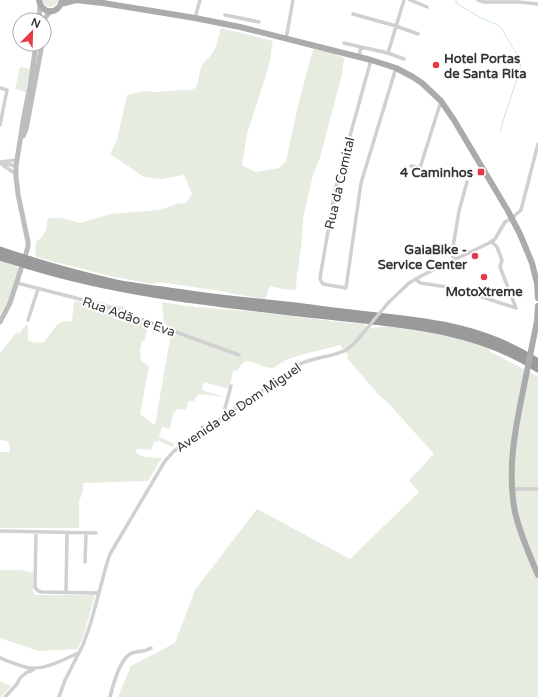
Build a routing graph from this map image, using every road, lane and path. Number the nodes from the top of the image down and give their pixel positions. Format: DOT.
graph roads {
  1 [pos="75,0"];
  2 [pos="200,0"];
  3 [pos="293,0"];
  4 [pos="404,0"];
  5 [pos="410,0"];
  6 [pos="479,0"];
  7 [pos="519,1"];
  8 [pos="39,2"];
  9 [pos="62,2"];
  10 [pos="538,4"];
  11 [pos="427,7"];
  12 [pos="40,12"];
  13 [pos="50,12"];
  14 [pos="353,14"];
  15 [pos="225,15"];
  16 [pos="195,18"];
  17 [pos="242,19"];
  18 [pos="259,22"];
  19 [pos="396,26"];
  20 [pos="240,27"];
  21 [pos="418,34"];
  22 [pos="286,39"];
  23 [pos="344,43"];
  24 [pos="361,47"];
  25 [pos="35,52"];
  26 [pos="40,52"];
  27 [pos="388,53"];
  28 [pos="359,56"];
  29 [pos="404,59"];
  30 [pos="371,60"];
  31 [pos="396,68"];
  32 [pos="0,88"];
  33 [pos="441,101"];
  34 [pos="0,125"];
  35 [pos="538,144"];
  36 [pos="20,147"];
  37 [pos="0,162"];
  38 [pos="17,163"];
  39 [pos="411,166"];
  40 [pos="16,174"];
  41 [pos="467,182"];
  42 [pos="512,218"];
  43 [pos="492,242"];
  44 [pos="0,250"];
  45 [pos="0,257"];
  46 [pos="17,259"];
  47 [pos="454,259"];
  48 [pos="30,263"];
  49 [pos="533,267"];
  50 [pos="538,278"];
  51 [pos="416,279"];
  52 [pos="17,283"];
  53 [pos="38,289"];
  54 [pos="538,298"];
  55 [pos="538,306"];
  56 [pos="28,320"];
  57 [pos="0,322"];
  58 [pos="239,355"];
  59 [pos="538,362"];
  60 [pos="538,370"];
  61 [pos="231,386"];
  62 [pos="224,416"];
  63 [pos="512,489"];
  64 [pos="538,489"];
  65 [pos="0,531"];
  66 [pos="36,532"];
  67 [pos="67,532"];
  68 [pos="86,533"];
  69 [pos="96,533"];
  70 [pos="85,562"];
  71 [pos="538,575"];
  72 [pos="66,592"];
  73 [pos="98,593"];
  74 [pos="151,648"];
  75 [pos="79,653"];
  76 [pos="0,658"];
  77 [pos="35,668"];
  78 [pos="5,697"];
  79 [pos="59,697"];
  80 [pos="110,697"];
  1 -- 9 [label="main road"];
  1 -- 16 [label="main road"];
  2 -- 16 [label="street"];
  3 -- 22 [label="street"];
  4 -- 19 [label="street"];
  5 -- 11 [label="street"];
  6 -- 7 [label="street"];
  7 -- 10 [label="street"];
  8 -- 12 [label="main road"];
  8 -- 13 [label="main road"];
  9 -- 13 [label="main road"];
  14 -- 19 [label="street"];
  15 -- 17 [label="street"];
  16 -- 20 [label="main road"];
  17 -- 18 [label="street"];
  17 -- 20 [label="street"];
  19 -- 21 [label="street"];
  19 -- 27 [label="street"];
  20 -- 22 [label="main road"];
  22 -- 28 [label="main road"];
  23 -- 24 [label="street"];
  24 -- 27 [label="street"];
  24 -- 28 [label="street"];
  25 -- 36 [label="main road"];
  26 -- 36 [label="main road"];
  27 -- 29 [label="street"];
  28 -- 30 [label="main road"];
  30 -- 31 [label="main road"];
  30 -- 31 [label="street, Rua da Comital"];
  31 -- 33 [label="main road"];
  32 -- 34 [label="street"];
  33 -- 39 [label="street"];
  33 -- 42 [label="main road"];
  35 -- 42 [label="street"];
  36 -- 38 [label="main road"];
  37 -- 38 [label="street"];
  37 -- 40 [label="street"];
  38 -- 40 [label="main road"];
  40 -- 52 [label="main road"];
  41 -- 47 [label="street"];
  42 -- 43 [label="street"];
  42 -- 49 [label="main road"];
  43 -- 47 [label="street, Avenida de Dom Miguel"];
  43 -- 51 [label="street"];
  44 -- 46 [label="highway"];
  45 -- 46 [label="highway"];
  46 -- 48 [label="highway, bridge"];
  47 -- 51 [label="street, Avenida de Dom Miguel"];
  48 -- 59 [label="highway"];
  48 -- 60 [label="highway"];
  49 -- 50 [label="street"];
  49 -- 54 [label="main road"];
  51 -- 62 [label="street, Avenida de Dom Miguel, bridge"];
  52 -- 53 [label="street, Rua Adão e Eva"];
  52 -- 57 [label="main road"];
  53 -- 56 [label="street"];
  53 -- 58 [label="street, Rua Adão e Eva"];
  55 -- 63 [label="main road, bridge"];
  61 -- 62 [label="street"];
  62 -- 73 [label="street, Avenida de Dom Miguel"];
  63 -- 64 [label="street"];
  63 -- 71 [label="main road"];
  65 -- 66 [label="street"];
  66 -- 67 [label="street"];
  66 -- 72 [label="street"];
  67 -- 68 [label="street"];
  67 -- 72 [label="street"];
  68 -- 69 [label="street"];
  68 -- 70 [label="street"];
  72 -- 73 [label="street"];
  73 -- 75 [label="street, Avenida de Dom Miguel"];
  74 -- 80 [label="street"];
  75 -- 77 [label="street"];
  75 -- 79 [label="street, Avenida de Dom Miguel"];
  76 -- 77 [label="street"];
  77 -- 78 [label="street"];
}
